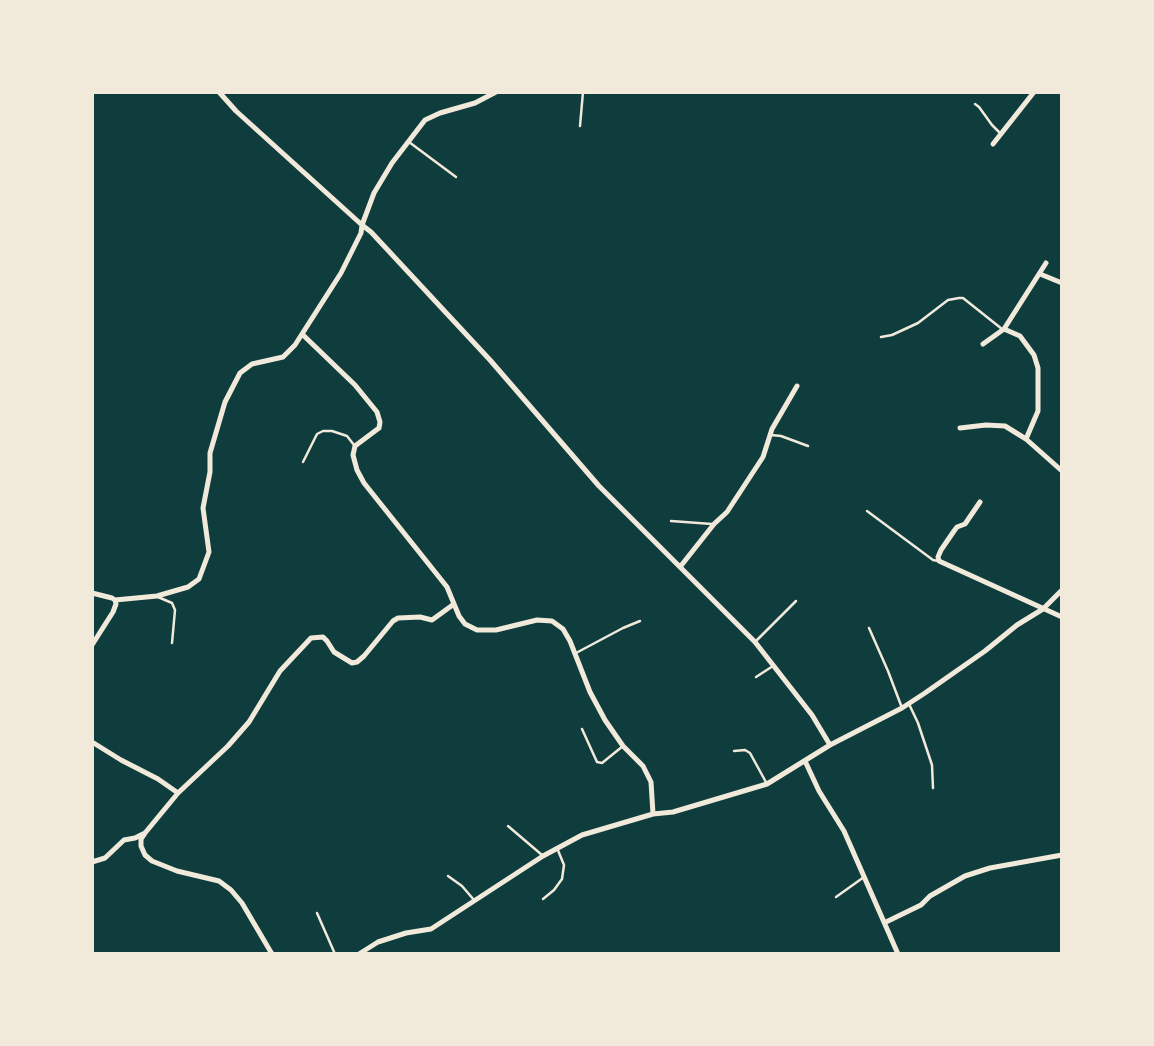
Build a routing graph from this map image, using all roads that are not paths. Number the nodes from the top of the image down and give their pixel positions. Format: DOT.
graph roads {
  1 [pos="219,92"];
  2 [pos="496,92"];
  3 [pos="582,92"];
  4 [pos="1034,92"];
  5 [pos="975,104"];
  6 [pos="580,126"];
  7 [pos="1001,134"];
  8 [pos="408,141"];
  9 [pos="993,144"];
  10 [pos="456,177"];
  11 [pos="362,225"];
  12 [pos="1046,263"];
  13 [pos="1040,274"];
  14 [pos="1062,283"];
  15 [pos="1004,329"];
  16 [pos="302,334"];
  17 [pos="881,337"];
  18 [pos="983,344"];
  19 [pos="797,386"];
  20 [pos="960,428"];
  21 [pos="771,435"];
  22 [pos="1026,439"];
  23 [pos="355,446"];
  24 [pos="808,446"];
  25 [pos="303,462"];
  26 [pos="1062,471"];
  27 [pos="980,502"];
  28 [pos="867,511"];
  29 [pos="671,521"];
  30 [pos="714,524"];
  31 [pos="939,561"];
  32 [pos="680,567"];
  33 [pos="1062,590"];
  34 [pos="92,593"];
  35 [pos="157,596"];
  36 [pos="115,600"];
  37 [pos="796,601"];
  38 [pos="454,604"];
  39 [pos="1043,609"];
  40 [pos="1062,617"];
  41 [pos="640,621"];
  42 [pos="868,628"];
  43 [pos="755,642"];
  44 [pos="172,643"];
  45 [pos="92,645"];
  46 [pos="575,654"];
  47 [pos="773,666"];
  48 [pos="756,677"];
  49 [pos="909,704"];
  50 [pos="902,708"];
  51 [pos="582,729"];
  52 [pos="92,742"];
  53 [pos="830,745"];
  54 [pos="623,746"];
  55 [pos="734,751"];
  56 [pos="805,761"];
  57 [pos="767,784"];
  58 [pos="933,788"];
  59 [pos="178,793"];
  60 [pos="653,814"];
  61 [pos="508,826"];
  62 [pos="145,833"];
  63 [pos="557,848"];
  64 [pos="1062,855"];
  65 [pos="543,856"];
  66 [pos="92,862"];
  67 [pos="448,876"];
  68 [pos="865,876"];
  69 [pos="836,897"];
  70 [pos="543,899"];
  71 [pos="475,901"];
  72 [pos="317,913"];
  73 [pos="886,922"];
  74 [pos="272,954"];
  75 [pos="335,954"];
  76 [pos="359,954"];
  77 [pos="898,954"];
  1 -- 11 [label="street"];
  2 -- 8 [label="street"];
  3 -- 6 [label="lane"];
  4 -- 7 [label="street"];
  5 -- 7 [label="lane"];
  7 -- 9 [label="street"];
  8 -- 10 [label="lane"];
  8 -- 11 [label="street"];
  11 -- 16 [label="street"];
  11 -- 32 [label="street"];
  12 -- 13 [label="street"];
  13 -- 14 [label="street"];
  13 -- 15 [label="street"];
  15 -- 17 [label="lane"];
  15 -- 18 [label="street"];
  15 -- 22 [label="street"];
  16 -- 23 [label="street"];
  16 -- 35 [label="street"];
  19 -- 21 [label="street"];
  20 -- 22 [label="street"];
  21 -- 24 [label="lane"];
  21 -- 30 [label="street"];
  22 -- 26 [label="street"];
  23 -- 25 [label="lane"];
  23 -- 38 [label="street"];
  27 -- 31 [label="street"];
  28 -- 31 [label="lane"];
  29 -- 30 [label="lane"];
  30 -- 32 [label="street"];
  31 -- 39 [label="street"];
  32 -- 43 [label="street"];
  33 -- 39 [label="street"];
  34 -- 36 [label="street"];
  35 -- 36 [label="street"];
  35 -- 44 [label="lane"];
  36 -- 45 [label="street"];
  37 -- 43 [label="lane"];
  38 -- 46 [label="street"];
  38 -- 59 [label="street"];
  39 -- 40 [label="street"];
  39 -- 49 [label="street"];
  41 -- 46 [label="lane"];
  42 -- 50 [label="lane"];
  43 -- 47 [label="street"];
  46 -- 54 [label="street"];
  47 -- 48 [label="lane"];
  47 -- 53 [label="street"];
  49 -- 50 [label="street"];
  49 -- 58 [label="lane"];
  50 -- 53 [label="street"];
  51 -- 54 [label="lane"];
  52 -- 59 [label="street"];
  53 -- 56 [label="street"];
  54 -- 60 [label="street"];
  55 -- 57 [label="lane"];
  56 -- 57 [label="street"];
  56 -- 68 [label="street"];
  57 -- 60 [label="street"];
  59 -- 62 [label="street"];
  60 -- 63 [label="street"];
  61 -- 65 [label="lane"];
  62 -- 66 [label="street"];
  62 -- 74 [label="street"];
  63 -- 65 [label="street"];
  63 -- 70 [label="lane"];
  64 -- 73 [label="street"];
  65 -- 71 [label="street"];
  67 -- 71 [label="lane"];
  68 -- 69 [label="lane"];
  68 -- 73 [label="street"];
  71 -- 76 [label="street"];
  72 -- 75 [label="lane"];
  73 -- 77 [label="street"];
}
